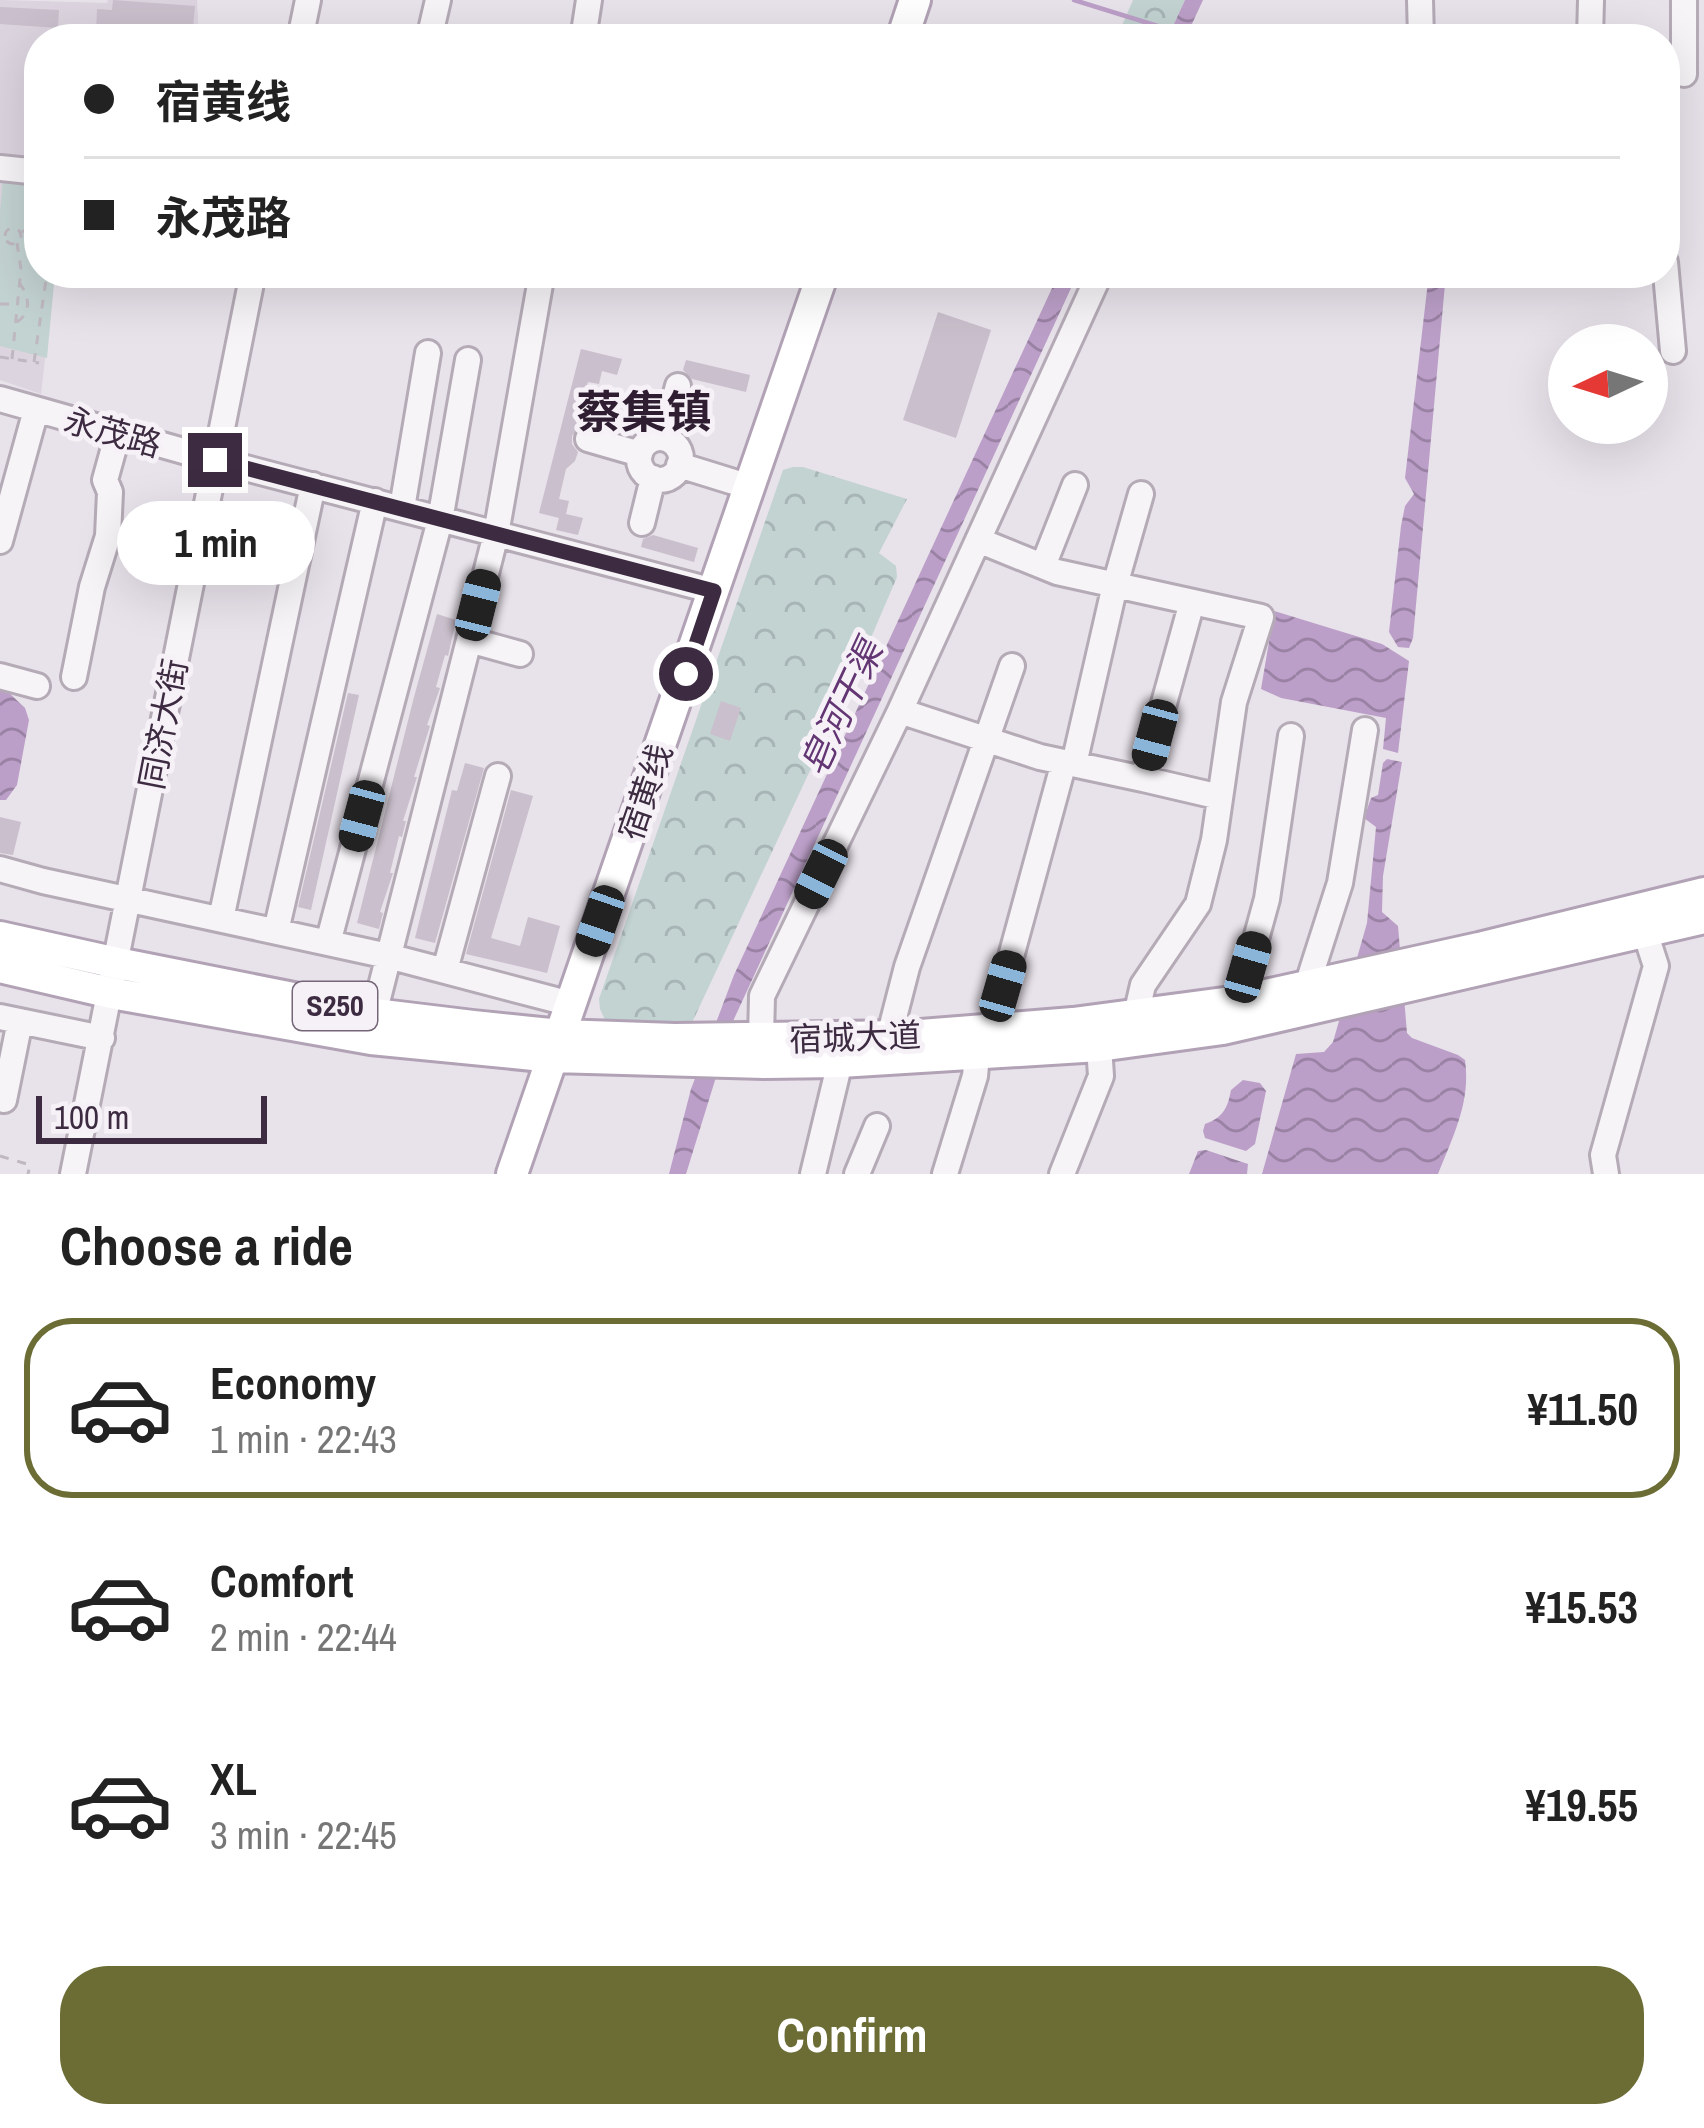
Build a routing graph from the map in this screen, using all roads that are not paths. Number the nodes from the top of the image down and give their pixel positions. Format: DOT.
graph roads {
  1 [pos="1684,0"];
  2 [pos="1684,74"];
  3 [pos="250,288"];
  4 [pos="539,288"];
  5 [pos="813,288"];
  6 [pos="1093,288"];
  7 [pos="1667,288"];
  8 [pos="1673,352"];
  9 [pos="428,353"];
  10 [pos="468,360"];
  11 [pos="678,386"];
  12 [pos="0,399"];
  13 [pos="37,410"];
  14 [pos="118,433"];
  15 [pos="664,438"];
  16 [pos="588,439"];
  17 [pos="640,454"];
  18 [pos="215,460"];
  19 [pos="679,466"];
  20 [pos="653,478"];
  21 [pos="313,485"];
  22 [pos="1075,485"];
  23 [pos="750,487"];
  24 [pos="1142,494"];
  25 [pos="375,502"];
  26 [pos="402,508"];
  27 [pos="440,520"];
  28 [pos="643,523"];
  29 [pos="496,534"];
  30 [pos="978,540"];
  31 [pos="0,541"];
  32 [pos="1043,566"];
  33 [pos="1115,585"];
  34 [pos="714,591"];
  35 [pos="1192,602"];
  36 [pos="469,640"];
  37 [pos="520,654"];
  38 [pos="1012,665"];
  39 [pos="0,676"];
  40 [pos="74,677"];
  41 [pos="37,686"];
  42 [pos="900,711"];
  43 [pos="1365,730"];
  44 [pos="1291,736"];
  45 [pos="988,740"];
  46 [pos="1069,763"];
  47 [pos="498,776"];
  48 [pos="1143,779"];
  49 [pos="1220,797"];
  50 [pos="0,869"];
  51 [pos="1704,893"];
  52 [pos="129,898"];
  53 [pos="1704,918"];
  54 [pos="220,919"];
  55 [pos="276,931"];
  56 [pos="1645,932"];
  57 [pos="0,937"];
  58 [pos="328,943"];
  59 [pos="388,956"];
  60 [pos="0,968"];
  61 [pos="445,970"];
  62 [pos="114,978"];
  63 [pos="1307,986"];
  64 [pos="1239,1001"];
  65 [pos="571,1004"];
  66 [pos="374,1014"];
  67 [pos="1136,1015"];
  68 [pos="10,1019"];
  69 [pos="889,1037"];
  70 [pos="102,1039"];
  71 [pos="984,1043"];
  72 [pos="556,1046"];
  73 [pos="1099,1046"];
  74 [pos="762,1051"];
  75 [pos="840,1062"];
  76 [pos="4,1100"];
  77 [pos="877,1126"];
  78 [pos="73,1174"];
  79 [pos="512,1174"];
  80 [pos="813,1174"];
  81 [pos="857,1174"];
  82 [pos="946,1174"];
  83 [pos="1062,1174"];
  84 [pos="1606,1174"];
  1 -- 2 [label="street"];
  3 -- 18 [label="street, 同济大街"];
  4 -- 29 [label="street"];
  5 -- 23 [label="main road, 宿黄线"];
  6 -- 30 [label="street"];
  7 -- 8 [label="street"];
  9 -- 26 [label="street"];
  10 -- 27 [label="street"];
  11 -- 15 [label="street"];
  12 -- 13 [label="street, 永茂路"];
  13 -- 14 [label="street, 永茂路"];
  13 -- 31 [label="street"];
  14 -- 18 [label="street, 永茂路"];
  14 -- 40 [label="street"];
  15 -- 17 [label="street"];
  15 -- 19 [label="street"];
  16 -- 17 [label="street"];
  17 -- 20 [label="street"];
  18 -- 21 [label="street, 永茂路"];
  18 -- 52 [label="street, 同济大街"];
  19 -- 20 [label="street"];
  19 -- 23 [label="street"];
  20 -- 28 [label="street"];
  21 -- 25 [label="street, 永茂路"];
  21 -- 54 [label="street"];
  22 -- 32 [label="street"];
  23 -- 34 [label="main road, 宿黄线"];
  24 -- 33 [label="street"];
  25 -- 26 [label="street, 永茂路"];
  25 -- 55 [label="street"];
  26 -- 27 [label="street, 永茂路"];
  27 -- 29 [label="street, 永茂路"];
  27 -- 58 [label="street"];
  29 -- 34 [label="street, 永茂路"];
  29 -- 36 [label="street"];
  30 -- 32 [label="street"];
  30 -- 42 [label="street"];
  32 -- 33 [label="street"];
  33 -- 35 [label="street"];
  33 -- 46 [label="street"];
  34 -- 65 [label="main road, 宿黄线"];
  35 -- 48 [label="street"];
  35 -- 49 [label="street"];
  36 -- 37 [label="street"];
  36 -- 59 [label="street"];
  38 -- 45 [label="street"];
  39 -- 41 [label="street"];
  42 -- 45 [label="street"];
  42 -- 74 [label="street"];
  43 -- 63 [label="street"];
  44 -- 64 [label="street"];
  45 -- 46 [label="street"];
  45 -- 69 [label="street"];
  46 -- 48 [label="street"];
  46 -- 71 [label="street"];
  47 -- 61 [label="street"];
  48 -- 49 [label="street"];
  49 -- 67 [label="street"];
  50 -- 52 [label="street"];
  51 -- 63 [label="main road, 宿城大道 / S250"];
  52 -- 54 [label="street"];
  52 -- 62 [label="street, 同济大街"];
  53 -- 56 [label="main road, 宿城大道 / S250"];
  54 -- 55 [label="street"];
  55 -- 58 [label="street"];
  56 -- 73 [label="main road, 宿城大道 / S250"];
  56 -- 84 [label="street"];
  57 -- 62 [label="main road, 宿城大道 / S250"];
  58 -- 59 [label="street"];
  59 -- 61 [label="street"];
  59 -- 66 [label="street"];
  60 -- 62 [label="main road, 宿城大道 / S250"];
  61 -- 65 [label="street"];
  62 -- 66 [label="main road, 宿城大道 / S250"];
  62 -- 70 [label="street, 同济大街"];
  62 -- 72 [label="main road, 宿城大道 / S250"];
  63 -- 64 [label="main road, 宿城大道 / S250"];
  64 -- 67 [label="main road, 宿城大道 / S250"];
  65 -- 72 [label="main road, 宿黄线"];
  66 -- 72 [label="main road, 宿城大道 / S250"];
  67 -- 71 [label="main road, 宿城大道 / S250"];
  68 -- 70 [label="street"];
  68 -- 76 [label="street"];
  69 -- 71 [label="main road, 宿城大道 / S250"];
  69 -- 74 [label="main road, 宿城大道 / S250"];
  70 -- 78 [label="street, 同济大街"];
  71 -- 73 [label="main road, 宿城大道 / S250"];
  71 -- 75 [label="main road, 宿城大道 / S250"];
  71 -- 82 [label="street"];
  72 -- 74 [label="main road, 宿城大道 / S250"];
  72 -- 79 [label="main road, 宿黄线"];
  73 -- 83 [label="street"];
  74 -- 75 [label="main road, 宿城大道 / S250"];
  75 -- 80 [label="street"];
  77 -- 81 [label="street"];
}
